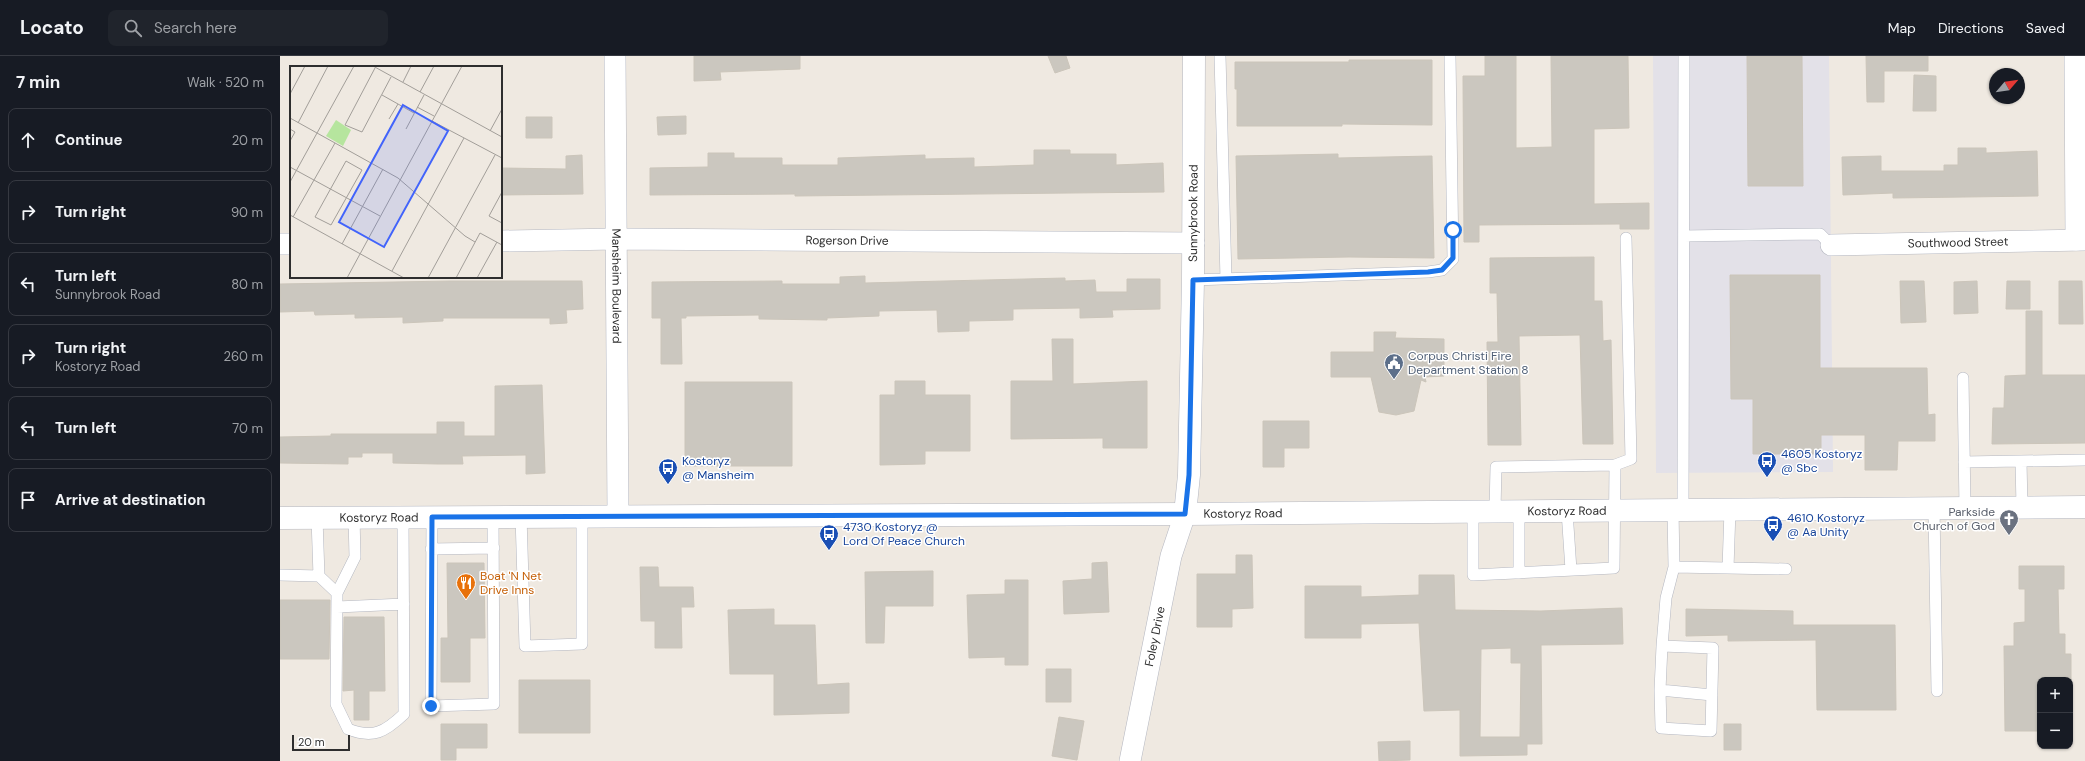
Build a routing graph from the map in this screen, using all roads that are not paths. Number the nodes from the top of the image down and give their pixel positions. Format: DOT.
graph roads {
  1 [pos="615,56"];
  2 [pos="1194,56"];
  3 [pos="1220,56"];
  4 [pos="1450,56"];
  5 [pos="1684,56"];
  6 [pos="2075,56"];
  7 [pos="1684,236"];
  8 [pos="1626,238"];
  9 [pos="616,239"];
  10 [pos="2081,240"];
  11 [pos="502,241"];
  12 [pos="1194,243"];
  13 [pos="1831,245"];
  14 [pos="1226,279"];
  15 [pos="1193,280"];
  16 [pos="1963,378"];
  17 [pos="2085,460"];
  18 [pos="2021,461"];
  19 [pos="1964,462"];
  20 [pos="1616,465"];
  21 [pos="2022,507"];
  22 [pos="2085,507"];
  23 [pos="1934,508"];
  24 [pos="1965,508"];
  25 [pos="1616,510"];
  26 [pos="1678,510"];
  27 [pos="1730,510"];
  28 [pos="1495,511"];
  29 [pos="1518,511"];
  30 [pos="1567,511"];
  31 [pos="1473,512"];
  32 [pos="1185,514"];
  33 [pos="582,515"];
  34 [pos="618,515"];
  35 [pos="494,516"];
  36 [pos="521,516"];
  37 [pos="354,517"];
  38 [pos="403,517"];
  39 [pos="432,517"];
  40 [pos="280,518"];
  41 [pos="317,518"];
  42 [pos="431,548"];
  43 [pos="494,548"];
  44 [pos="1674,567"];
  45 [pos="1728,568"];
  46 [pos="1786,569"];
  47 [pos="1571,570"];
  48 [pos="1519,573"];
  49 [pos="280,575"];
  50 [pos="319,576"];
  51 [pos="337,594"];
  52 [pos="404,604"];
  53 [pos="337,607"];
  54 [pos="1662,646"];
  55 [pos="1660,690"];
  56 [pos="1937,691"];
  57 [pos="1712,695"];
  58 [pos="1130,761"];
  1 -- 9 [label="street, Mansheim Boulevard"];
  2 -- 12 [label="main road, Sunnybrook Road"];
  3 -- 14 [label="lane"];
  4 -- 14 [label="lane"];
  5 -- 7 [label="lane"];
  6 -- 10 [label="street"];
  7 -- 13 [label="lane"];
  7 -- 26 [label="lane"];
  8 -- 20 [label="lane"];
  9 -- 11 [label="street, Rogerson Drive"];
  9 -- 12 [label="street, Rogerson Drive"];
  9 -- 34 [label="street, Mansheim Boulevard"];
  10 -- 13 [label="street, Southwood Street"];
  12 -- 15 [label="main road, Sunnybrook Road"];
  14 -- 15 [label="lane"];
  15 -- 32 [label="main road, Sunnybrook Road"];
  16 -- 19 [label="lane"];
  17 -- 18 [label="lane"];
  18 -- 19 [label="lane"];
  18 -- 21 [label="lane"];
  19 -- 24 [label="lane"];
  20 -- 25 [label="lane"];
  20 -- 28 [label="lane"];
  21 -- 22 [label="main road, Kostoryz Road"];
  21 -- 24 [label="main road, Kostoryz Road"];
  23 -- 24 [label="main road, Kostoryz Road"];
  23 -- 27 [label="main road, Kostoryz Road"];
  23 -- 56 [label="lane"];
  25 -- 26 [label="main road, Kostoryz Road"];
  25 -- 30 [label="main road, Kostoryz Road"];
  25 -- 47 [label="lane"];
  26 -- 27 [label="main road, Kostoryz Road"];
  26 -- 44 [label="lane"];
  27 -- 45 [label="lane"];
  28 -- 29 [label="main road, Kostoryz Road"];
  28 -- 31 [label="main road, Kostoryz Road"];
  29 -- 30 [label="main road, Kostoryz Road"];
  29 -- 48 [label="lane"];
  30 -- 47 [label="lane"];
  31 -- 32 [label="main road, Kostoryz Road"];
  31 -- 48 [label="lane"];
  32 -- 34 [label="main road, Kostoryz Road"];
  32 -- 58 [label="street, Foley Drive"];
  33 -- 34 [label="main road, Kostoryz Road"];
  33 -- 36 [label="main road, Kostoryz Road"];
  33 -- 36 [label="lane"];
  35 -- 36 [label="main road, Kostoryz Road"];
  35 -- 39 [label="main road, Kostoryz Road"];
  35 -- 43 [label="lane"];
  37 -- 38 [label="main road, Kostoryz Road"];
  37 -- 41 [label="main road, Kostoryz Road"];
  37 -- 51 [label="lane"];
  38 -- 39 [label="main road, Kostoryz Road"];
  38 -- 52 [label="lane"];
  39 -- 42 [label="lane"];
  40 -- 41 [label="main road, Kostoryz Road"];
  41 -- 50 [label="lane"];
  42 -- 43 [label="lane"];
  42 -- 43 [label="lane"];
  44 -- 45 [label="lane"];
  44 -- 54 [label="lane"];
  45 -- 46 [label="lane"];
  47 -- 48 [label="lane"];
  49 -- 50 [label="lane"];
  50 -- 51 [label="lane"];
  51 -- 53 [label="lane"];
  52 -- 53 [label="lane"];
  52 -- 53 [label="lane"];
  54 -- 55 [label="lane"];
  54 -- 57 [label="lane"];
  55 -- 57 [label="lane"];
  55 -- 57 [label="lane"];
}
